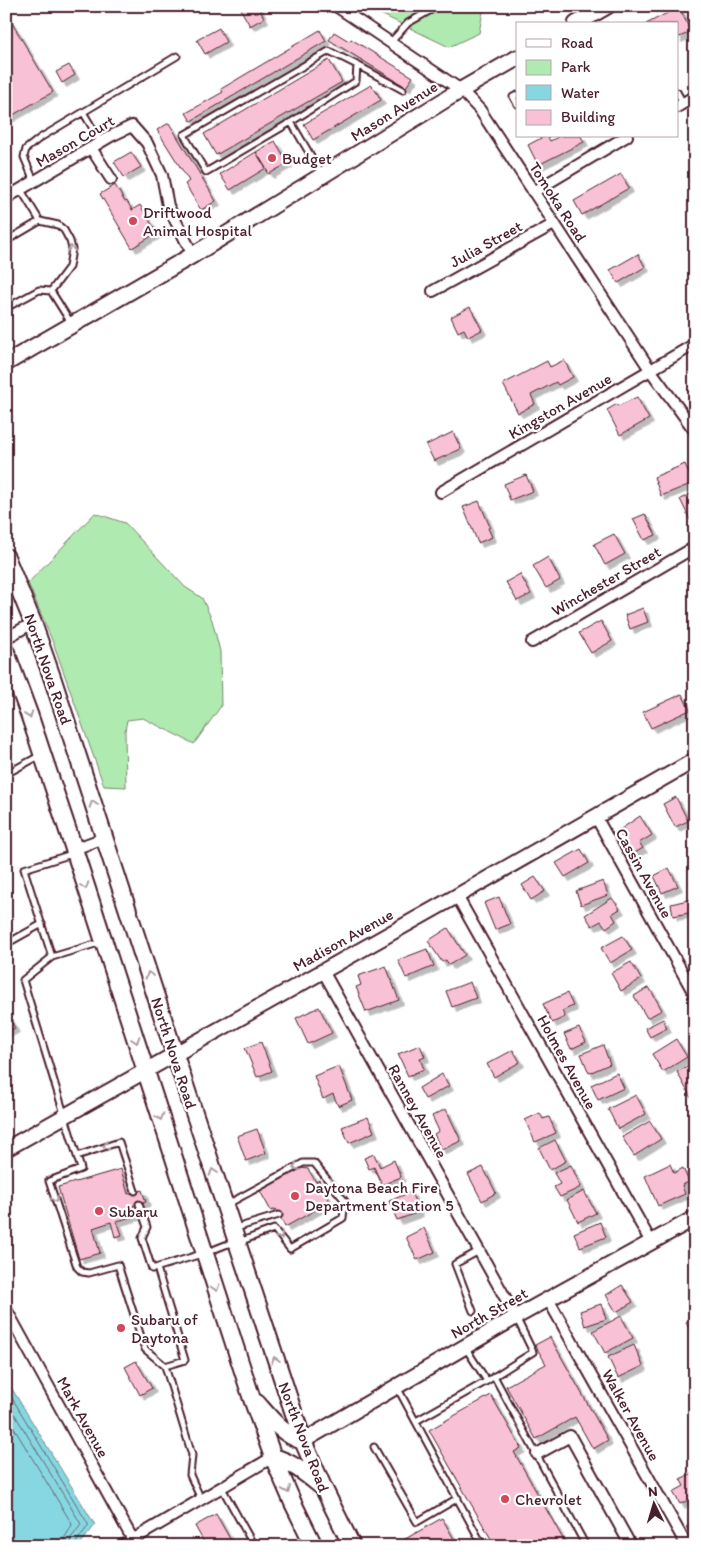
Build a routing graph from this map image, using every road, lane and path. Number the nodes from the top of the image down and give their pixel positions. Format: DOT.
graph roads {
  1 [pos="336,6"];
  2 [pos="438,6"];
  3 [pos="607,6"];
  4 [pos="583,22"];
  5 [pos="390,43"];
  6 [pos="177,56"];
  7 [pos="516,59"];
  8 [pos="358,65"];
  9 [pos="403,90"];
  10 [pos="461,90"];
  11 [pos="695,96"];
  12 [pos="680,105"];
  13 [pos="83,112"];
  14 [pos="291,122"];
  15 [pos="624,138"];
  16 [pos="101,142"];
  17 [pos="92,148"];
  18 [pos="323,175"];
  19 [pos="111,180"];
  20 [pos="34,182"];
  21 [pos="21,190"];
  22 [pos="533,192"];
  23 [pos="6,198"];
  24 [pos="40,221"];
  25 [pos="554,224"];
  26 [pos="6,240"];
  27 [pos="194,255"];
  28 [pos="51,291"];
  29 [pos="433,291"];
  30 [pos="6,308"];
  31 [pos="73,325"];
  32 [pos="695,344"];
  33 [pos="6,363"];
  34 [pos="650,371"];
  35 [pos="695,432"];
  36 [pos="441,492"];
  37 [pos="695,547"];
  38 [pos="6,557"];
  39 [pos="33,623"];
  40 [pos="6,638"];
  41 [pos="532,642"];
  42 [pos="6,652"];
  43 [pos="42,754"];
  44 [pos="695,760"];
  45 [pos="6,774"];
  46 [pos="596,818"];
  47 [pos="104,838"];
  48 [pos="74,851"];
  49 [pos="457,896"];
  50 [pos="42,924"];
  51 [pos="103,941"];
  52 [pos="6,944"];
  53 [pos="52,957"];
  54 [pos="323,971"];
  55 [pos="695,995"];
  56 [pos="175,1054"];
  57 [pos="145,1070"];
  58 [pos="64,1116"];
  59 [pos="6,1149"];
  60 [pos="77,1156"];
  61 [pos="135,1192"];
  62 [pos="139,1204"];
  63 [pos="225,1206"];
  64 [pos="279,1215"];
  65 [pos="693,1223"];
  66 [pos="235,1237"];
  67 [pos="651,1242"];
  68 [pos="479,1251"];
  69 [pos="205,1253"];
  70 [pos="154,1269"];
  71 [pos="548,1299"];
  72 [pos="6,1309"];
  73 [pos="473,1311"];
  74 [pos="516,1317"];
  75 [pos="465,1347"];
  76 [pos="165,1366"];
  77 [pos="494,1376"];
  78 [pos="487,1381"];
  79 [pos="397,1386"];
  80 [pos="251,1396"];
  81 [pos="416,1421"];
  82 [pos="303,1441"];
  83 [pos="374,1447"];
  84 [pos="536,1454"];
  85 [pos="273,1458"];
  86 [pos="222,1488"];
  87 [pos="323,1488"];
  88 [pos="458,1498"];
  89 [pos="202,1499"];
  90 [pos="133,1540"];
  91 [pos="122,1546"];
  92 [pos="254,1546"];
  93 [pos="314,1546"];
  94 [pos="352,1546"];
  95 [pos="483,1546"];
  96 [pos="586,1546"];
  97 [pos="631,1546"];
  98 [pos="687,1546"];
  1 -- 5 [label="street, Tomoka Road"];
  2 -- 5 [label="lane"];
  3 -- 4 [label="main road"];
  5 -- 10 [label="street, Tomoka Road"];
  6 -- 13 [label="lane"];
  7 -- 10 [label="main road, Mason Avenue"];
  8 -- 9 [label="lane"];
  8 -- 14 [label="lane"];
  8 -- 14 [label="lane"];
  10 -- 18 [label="main road, Mason Avenue"];
  10 -- 22 [label="street, Tomoka Road"];
  11 -- 12 [label="street"];
  13 -- 16 [label="lane"];
  13 -- 20 [label="lane"];
  14 -- 18 [label="lane"];
  15 -- 22 [label="street"];
  16 -- 17 [label="street, Mason Court"];
  16 -- 27 [label="street, Mason Court"];
  17 -- 19 [label="street"];
  17 -- 20 [label="street, Mason Court"];
  18 -- 27 [label="main road, Mason Avenue"];
  20 -- 21 [label="street, Mason Court"];
  21 -- 23 [label="street, Mason Court"];
  21 -- 24 [label="lane"];
  22 -- 25 [label="street, Tomoka Road"];
  24 -- 26 [label="lane"];
  28 -- 24 [label="lane, one-way"];
  25 -- 29 [label="street, Julia Street"];
  25 -- 34 [label="street, Tomoka Road"];
  27 -- 31 [label="main road, Mason Avenue"];
  28 -- 30 [label="lane"];
  28 -- 31 [label="lane"];
  31 -- 33 [label="main road, Mason Avenue"];
  32 -- 34 [label="street, Kingston Avenue"];
  34 -- 35 [label="street, Tomoka Road"];
  34 -- 36 [label="street, Kingston Avenue"];
  37 -- 41 [label="street, Winchester Street"];
  38 -- 39 [label="main road, North Nova Road"];
  39 -- 40 [label="street"];
  47 -- 39 [label="main road, North Nova Road, one-way"];
  42 -- 43 [label="main road, North Nova Road, one-way"];
  43 -- 45 [label="lane"];
  43 -- 48 [label="main road, North Nova Road"];
  44 -- 46 [label="street, Madison Avenue"];
  46 -- 49 [label="street, Madison Avenue"];
  46 -- 55 [label="street, Cassin Avenue"];
  47 -- 48 [label="street"];
  56 -- 47 [label="main road, North Nova Road, one-way"];
  48 -- 50 [label="lane"];
  48 -- 51 [label="main road, North Nova Road, one-way"];
  49 -- 54 [label="street, Madison Avenue"];
  49 -- 67 [label="street, Holmes Avenue"];
  50 -- 52 [label="lane"];
  50 -- 53 [label="lane"];
  51 -- 53 [label="lane"];
  51 -- 57 [label="main road, North Nova Road, one-way"];
  53 -- 58 [label="lane"];
  54 -- 56 [label="street, Madison Avenue"];
  54 -- 68 [label="street, Ranney Avenue"];
  56 -- 57 [label="street, Madison Avenue"];
  63 -- 56 [label="main road, North Nova Road, one-way"];
  57 -- 58 [label="street, Madison Avenue"];
  57 -- 69 [label="main road, North Nova Road, one-way"];
  58 -- 59 [label="street, Madison Avenue"];
  58 -- 60 [label="lane"];
  61 -- 60 [label="lane, one-way"];
  60 -- 76 [label="lane, one-way"];
  62 -- 70 [label="lane"];
  63 -- 66 [label="main road, North Nova Road"];
  66 -- 63 [label="lane, one-way"];
  64 -- 66 [label="lane"];
  65 -- 67 [label="street, North Street"];
  66 -- 69 [label="lane"];
  82 -- 66 [label="main road, North Nova Road, one-way"];
  67 -- 71 [label="street, North Street"];
  68 -- 73 [label="lane"];
  68 -- 74 [label="street, Ranney Avenue"];
  69 -- 70 [label="lane"];
  69 -- 80 [label="main road, North Nova Road, one-way"];
  70 -- 76 [label="lane"];
  71 -- 74 [label="street, North Street"];
  71 -- 98 [label="street, Walker Avenue"];
  72 -- 90 [label="street, Mark Avenue"];
  74 -- 75 [label="street, North Street"];
  74 -- 77 [label="lane"];
  75 -- 78 [label="lane"];
  75 -- 79 [label="street, North Street"];
  76 -- 89 [label="lane"];
  77 -- 78 [label="lane"];
  77 -- 84 [label="lane"];
  78 -- 81 [label="lane"];
  79 -- 81 [label="lane"];
  79 -- 82 [label="street, North Street"];
  80 -- 82 [label="main road"];
  80 -- 85 [label="main road, North Nova Road"];
  81 -- 88 [label="lane"];
  82 -- 87 [label="main road, North Nova Road"];
  83 -- 88 [label="lane"];
  84 -- 96 [label="lane"];
  84 -- 97 [label="street"];
  85 -- 86 [label="street"];
  85 -- 87 [label="main road"];
  85 -- 93 [label="main road, North Nova Road, one-way"];
  86 -- 89 [label="street"];
  86 -- 92 [label="lane"];
  87 -- 94 [label="main road, North Nova Road"];
  88 -- 95 [label="lane"];
  89 -- 90 [label="street"];
  90 -- 91 [label="street"];
}
